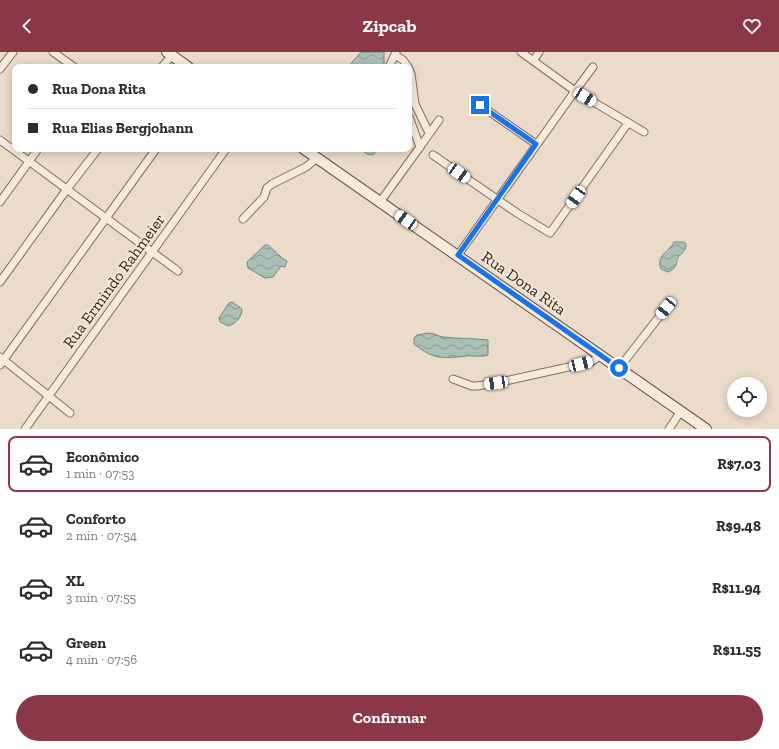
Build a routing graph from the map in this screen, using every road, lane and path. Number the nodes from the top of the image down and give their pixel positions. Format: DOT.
graph roads {
  1 [pos="13,52"];
  2 [pos="53,52"];
  3 [pos="521,52"];
  4 [pos="539,52"];
  5 [pos="396,53"];
  6 [pos="169,54"];
  7 [pos="534,60"];
  8 [pos="70,64"];
  9 [pos="164,64"];
  10 [pos="184,64"];
  11 [pos="390,64"];
  12 [pos="406,64"];
  13 [pos="593,67"];
  14 [pos="0,69"];
  15 [pos="412,81"];
  16 [pos="575,91"];
  17 [pos="480,105"];
  18 [pos="439,120"];
  19 [pos="628,123"];
  20 [pos="412,125"];
  21 [pos="644,132"];
  22 [pos="430,134"];
  23 [pos="0,140"];
  24 [pos="536,144"];
  25 [pos="420,147"];
  26 [pos="12,148"];
  27 [pos="17,152"];
  28 [pos="36,152"];
  29 [pos="96,152"];
  30 [pos="154,152"];
  31 [pos="224,152"];
  32 [pos="308,152"];
  33 [pos="433,155"];
  34 [pos="317,158"];
  35 [pos="30,161"];
  36 [pos="67,189"];
  37 [pos="498,199"];
  38 [pos="0,202"];
  39 [pos="380,202"];
  40 [pos="106,218"];
  41 [pos="243,219"];
  42 [pos="153,252"];
  43 [pos="458,255"];
  44 [pos="178,271"];
  45 [pos="0,282"];
  46 [pos="666,308"];
  47 [pos="601,355"];
  48 [pos="1,361"];
  49 [pos="619,368"];
  50 [pos="453,379"];
  51 [pos="49,396"];
  52 [pos="681,411"];
  53 [pos="70,413"];
  54 [pos="25,429"];
  55 [pos="669,429"];
  56 [pos="706,429"];
  1 -- 14 [label="street"];
  2 -- 8 [label="street"];
  3 -- 7 [label="street"];
  4 -- 7 [label="street"];
  5 -- 11 [label="street"];
  5 -- 12 [label="street"];
  6 -- 9 [label="street"];
  6 -- 10 [label="main road"];
  7 -- 16 [label="street"];
  13 -- 16 [label="street"];
  15 -- 22 [label="street"];
  16 -- 19 [label="street"];
  16 -- 24 [label="street"];
  17 -- 24 [label="street"];
  18 -- 22 [label="street"];
  19 -- 21 [label="street"];
  19 -- 37 [label="street"];
  20 -- 25 [label="street"];
  22 -- 25 [label="street"];
  23 -- 26 [label="street"];
  24 -- 37 [label="street"];
  25 -- 39 [label="street"];
  27 -- 35 [label="street"];
  28 -- 35 [label="street"];
  29 -- 36 [label="street"];
  30 -- 40 [label="street"];
  31 -- 42 [label="street, Rua Ermindo Rahmeier"];
  32 -- 34 [label="main road, Rua Dona Rita"];
  33 -- 37 [label="street"];
  34 -- 39 [label="main road, Rua Dona Rita"];
  34 -- 41 [label="street"];
  35 -- 36 [label="street"];
  35 -- 38 [label="street"];
  36 -- 40 [label="street"];
  36 -- 45 [label="street"];
  37 -- 43 [label="street"];
  39 -- 43 [label="main road, Rua Dona Rita"];
  40 -- 42 [label="street"];
  40 -- 48 [label="street"];
  42 -- 44 [label="street"];
  42 -- 51 [label="street, Rua Ermindo Rahmeier"];
  43 -- 47 [label="main road, Rua Dona Rita"];
  46 -- 49 [label="street"];
  47 -- 49 [label="main road, Rua Dona Rita"];
  47 -- 50 [label="street"];
  48 -- 51 [label="street"];
  49 -- 52 [label="main road, Rua Dona Rita"];
  51 -- 53 [label="street"];
  51 -- 54 [label="street, Rua Ermindo Rahmeier"];
  52 -- 55 [label="street"];
  52 -- 56 [label="main road, Rua Dona Rita"];
}
